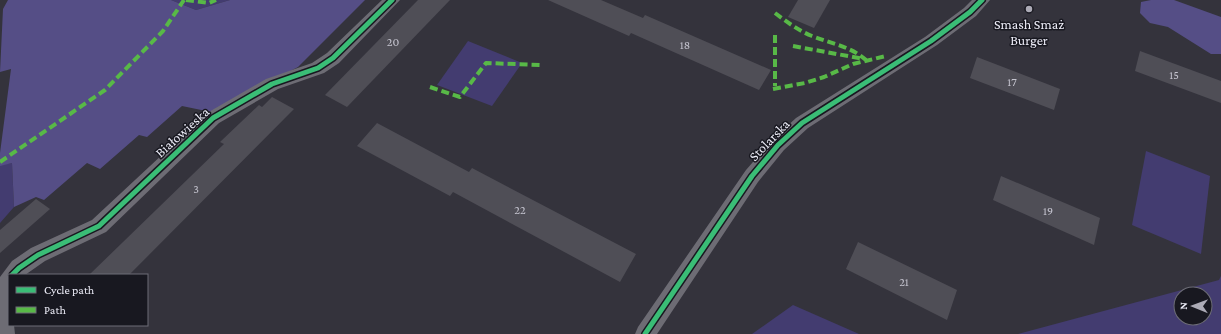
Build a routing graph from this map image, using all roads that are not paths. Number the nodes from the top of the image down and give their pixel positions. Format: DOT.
graph roads {
  1 [pos="392,0"];
  2 [pos="982,0"];
  3 [pos="13,274"];
  4 [pos="8,280"];
  5 [pos="5,334"];
  6 [pos="645,334"];
  1 -- 3 [label="street, Białowieska"];
  2 -- 6 [label="street, Stolarska"];
  4 -- 5 [label="street"];
}
